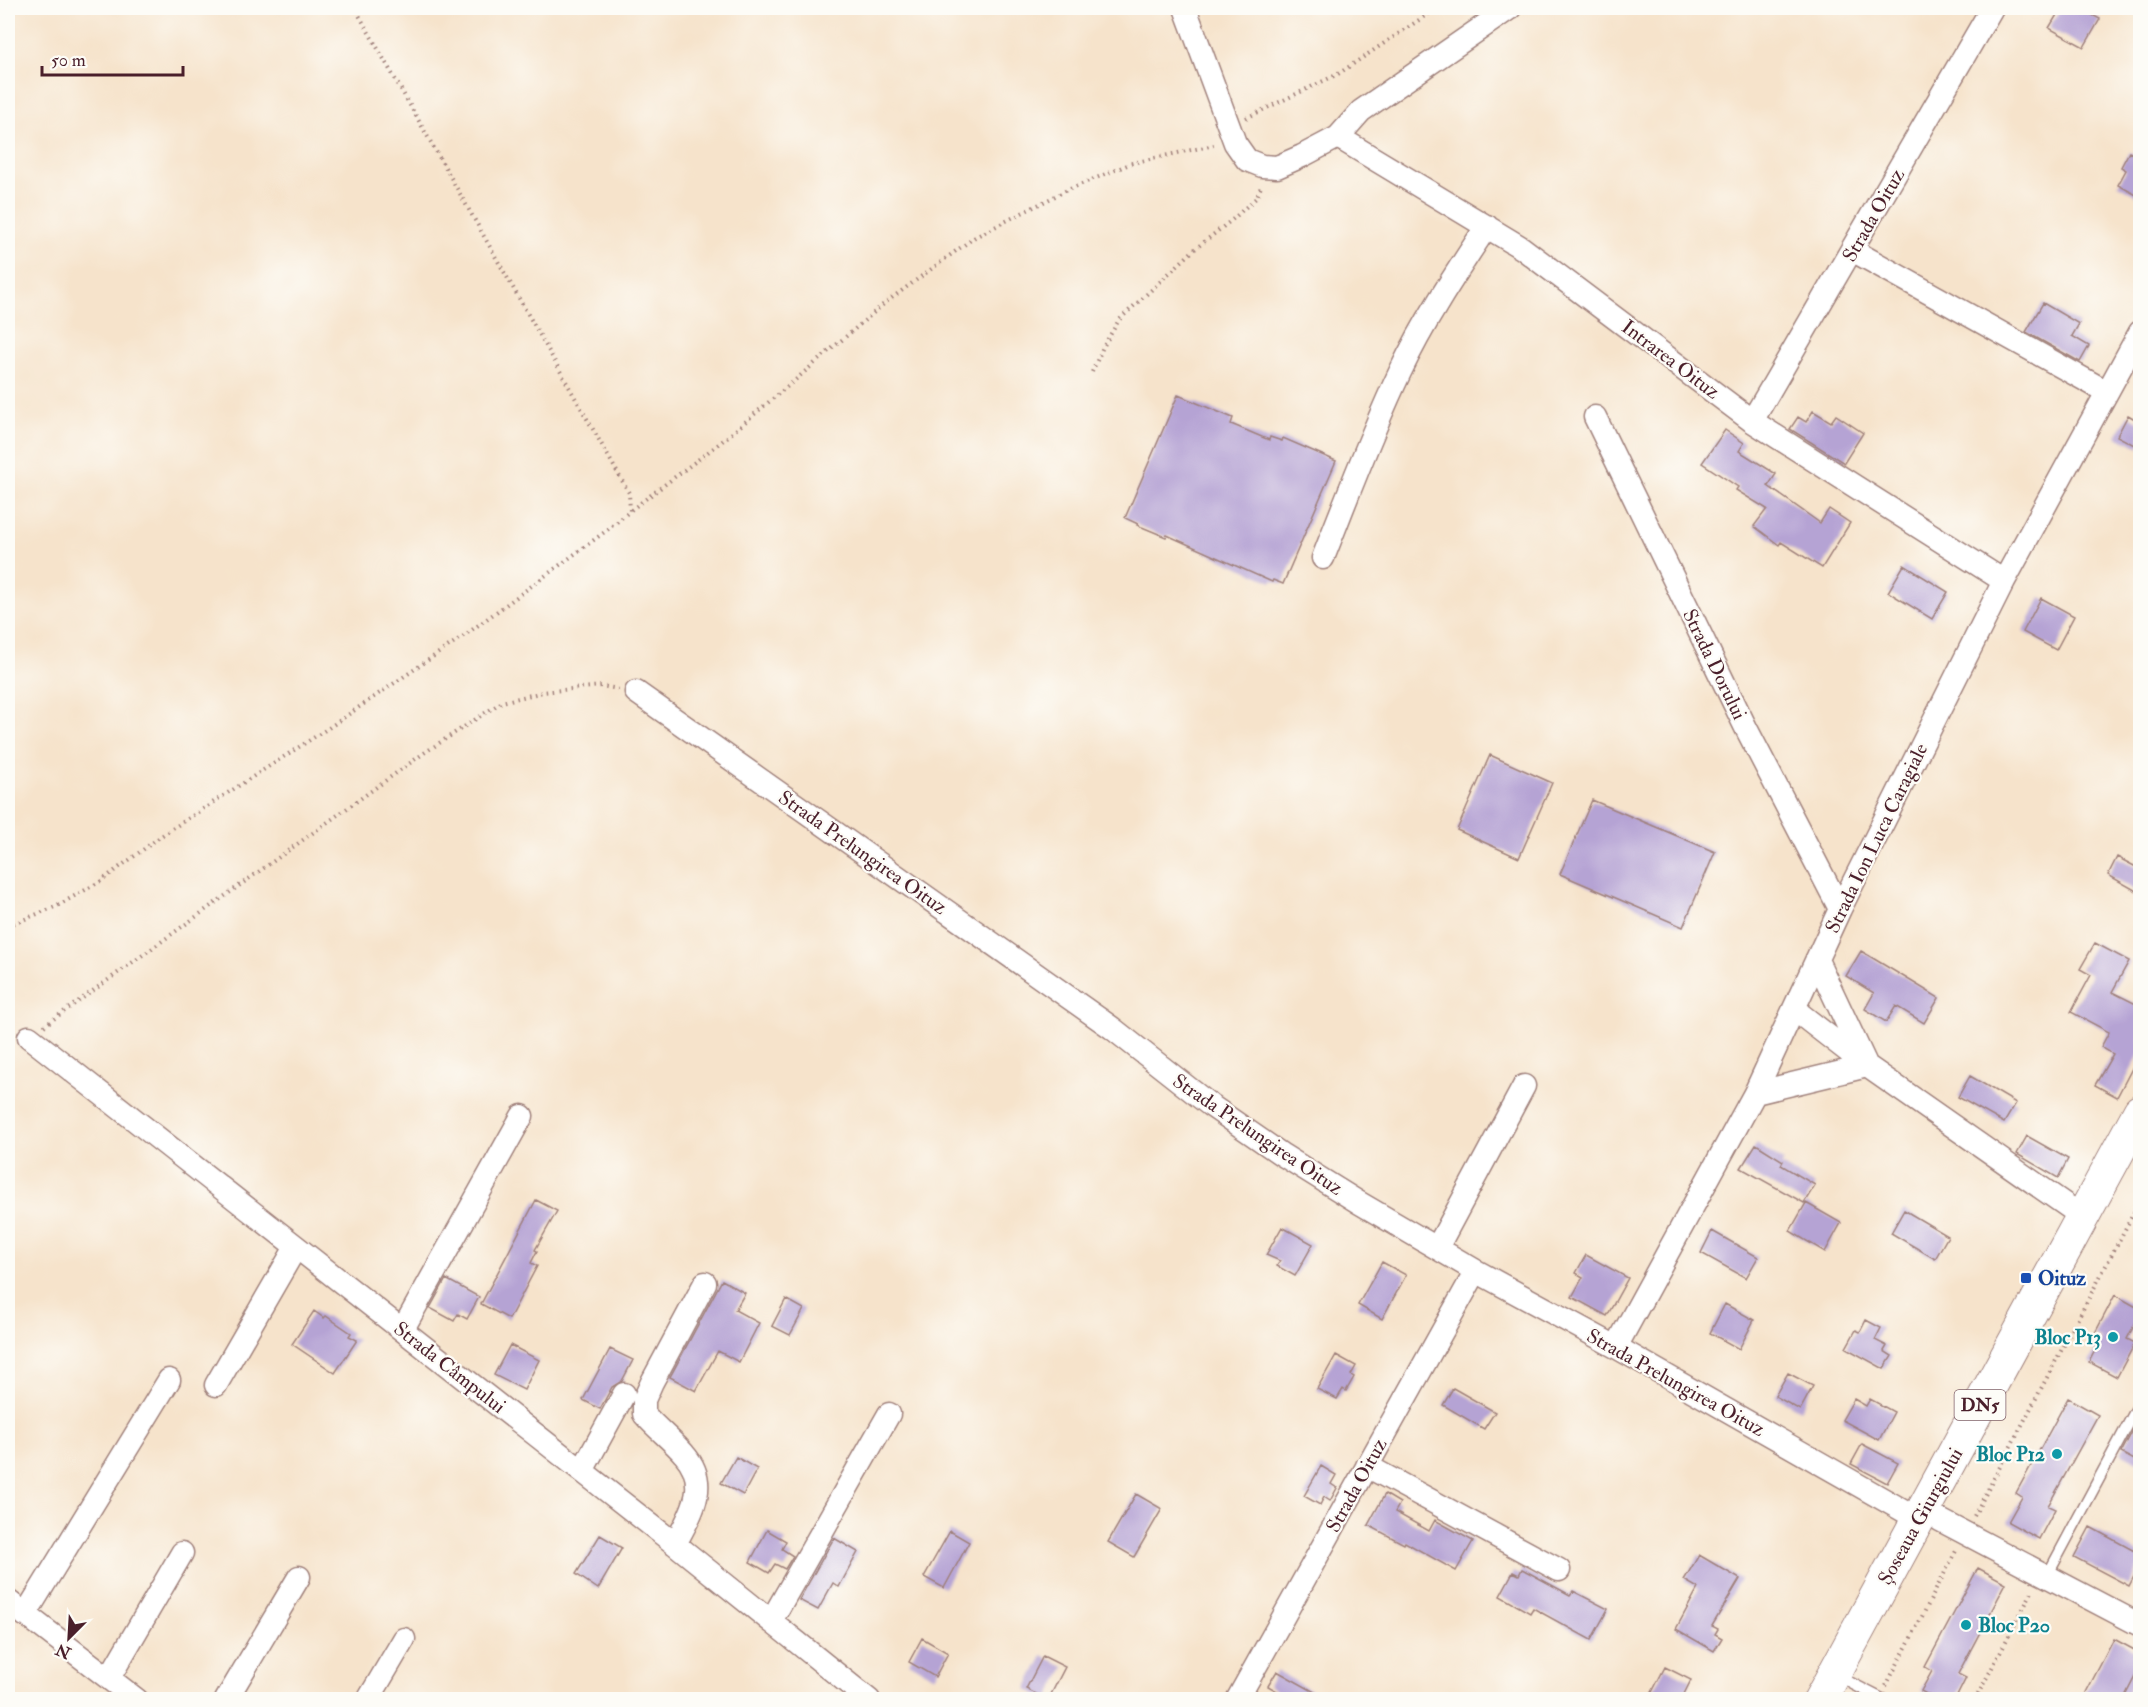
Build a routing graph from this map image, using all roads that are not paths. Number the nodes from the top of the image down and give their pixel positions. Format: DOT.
graph roads {
  1 [pos="1185,8"];
  2 [pos="1510,8"];
  3 [pos="1992,8"];
  4 [pos="1338,137"];
  5 [pos="1487,226"];
  6 [pos="1852,250"];
  7 [pos="2140,332"];
  8 [pos="2107,392"];
  9 [pos="1595,417"];
  10 [pos="1752,422"];
  11 [pos="1323,558"];
  12 [pos="2004,581"];
  13 [pos="636,692"];
  14 [pos="1840,909"];
  15 [pos="1817,960"];
  16 [pos="1795,1010"];
  17 [pos="29,1037"];
  18 [pos="1867,1066"];
  19 [pos="1524,1086"];
  20 [pos="1755,1093"];
  21 [pos="2140,1111"];
  22 [pos="522,1116"];
  23 [pos="2140,1147"];
  24 [pos="2083,1217"];
  25 [pos="296,1247"];
  26 [pos="1437,1248"];
  27 [pos="1476,1271"];
  28 [pos="705,1283"];
  29 [pos="403,1329"];
  30 [pos="1616,1347"];
  31 [pos="169,1380"];
  32 [pos="216,1385"];
  33 [pos="624,1394"];
  34 [pos="2140,1401"];
  35 [pos="889,1414"];
  36 [pos="1367,1466"];
  37 [pos="582,1471"];
  38 [pos="1941,1524"];
  39 [pos="675,1544"];
  40 [pos="182,1553"];
  41 [pos="1559,1570"];
  42 [pos="2044,1575"];
  43 [pos="299,1577"];
  44 [pos="16,1608"];
  45 [pos="771,1621"];
  46 [pos="2140,1625"];
  47 [pos="404,1639"];
  48 [pos="109,1678"];
  49 [pos="1847,1691"];
  50 [pos="1882,1699"];
  51 [pos="136,1700"];
  52 [pos="226,1700"];
  53 [pos="368,1700"];
  54 [pos="869,1700"];
  55 [pos="1237,1700"];
  56 [pos="1820,1700"];
  1 -- 4 [label="street"];
  2 -- 4 [label="street"];
  3 -- 6 [label="street, Strada Oituz"];
  4 -- 5 [label="street, Intrarea Oituz"];
  5 -- 10 [label="street, Intrarea Oituz"];
  5 -- 11 [label="street"];
  6 -- 8 [label="street"];
  6 -- 10 [label="street, Strada Oituz"];
  7 -- 8 [label="street, Strada Ion Luca Caragiale"];
  8 -- 12 [label="street, Strada Ion Luca Caragiale"];
  9 -- 14 [label="street, Strada Dorului"];
  10 -- 12 [label="street, Intrarea Oituz"];
  12 -- 14 [label="street, Strada Ion Luca Caragiale"];
  13 -- 26 [label="street, Strada Prelungirea Oituz"];
  14 -- 15 [label="street, Strada Ion Luca Caragiale"];
  15 -- 16 [label="street, Strada Ion Luca Caragiale"];
  15 -- 18 [label="street"];
  16 -- 18 [label="street"];
  16 -- 20 [label="street, Strada Ion Luca Caragiale"];
  17 -- 25 [label="street, Strada Câmpului"];
  18 -- 20 [label="street"];
  18 -- 24 [label="street"];
  19 -- 26 [label="street"];
  20 -- 30 [label="street, Strada Ion Luca Caragiale"];
  21 -- 24 [label="highway, Șoseaua Giurgiului / DN5"];
  22 -- 29 [label="street"];
  23 -- 38 [label="highway, Șoseaua Giurgiului / DN5"];
  24 -- 38 [label="highway, Șoseaua Giurgiului / DN5"];
  25 -- 29 [label="street, Strada Câmpului"];
  25 -- 32 [label="street"];
  26 -- 27 [label="street, Strada Prelungirea Oituz"];
  27 -- 30 [label="street, Strada Prelungirea Oituz"];
  27 -- 36 [label="street, Strada Oituz"];
  28 -- 39 [label="street"];
  29 -- 37 [label="street, Strada Câmpului"];
  30 -- 38 [label="street, Strada Prelungirea Oituz"];
  31 -- 44 [label="street"];
  33 -- 37 [label="street"];
  34 -- 42 [label="lane"];
  35 -- 45 [label="street"];
  36 -- 41 [label="street"];
  36 -- 55 [label="street, Strada Oituz"];
  37 -- 39 [label="street, Strada Câmpului"];
  38 -- 42 [label="street, Strada Prelungirea Oituz"];
  38 -- 49 [label="highway, Șoseaua Giurgiului / DN5"];
  38 -- 56 [label="highway, Șoseaua Giurgiului / DN5"];
  39 -- 45 [label="street, Strada Câmpului"];
  40 -- 48 [label="street"];
  42 -- 46 [label="street, Strada Prelungirea Oituz"];
  43 -- 52 [label="street"];
  44 -- 48 [label="street"];
  45 -- 54 [label="street, Strada Câmpului"];
  47 -- 53 [label="street"];
  48 -- 51 [label="street"];
  49 -- 50 [label="lane"];
}
